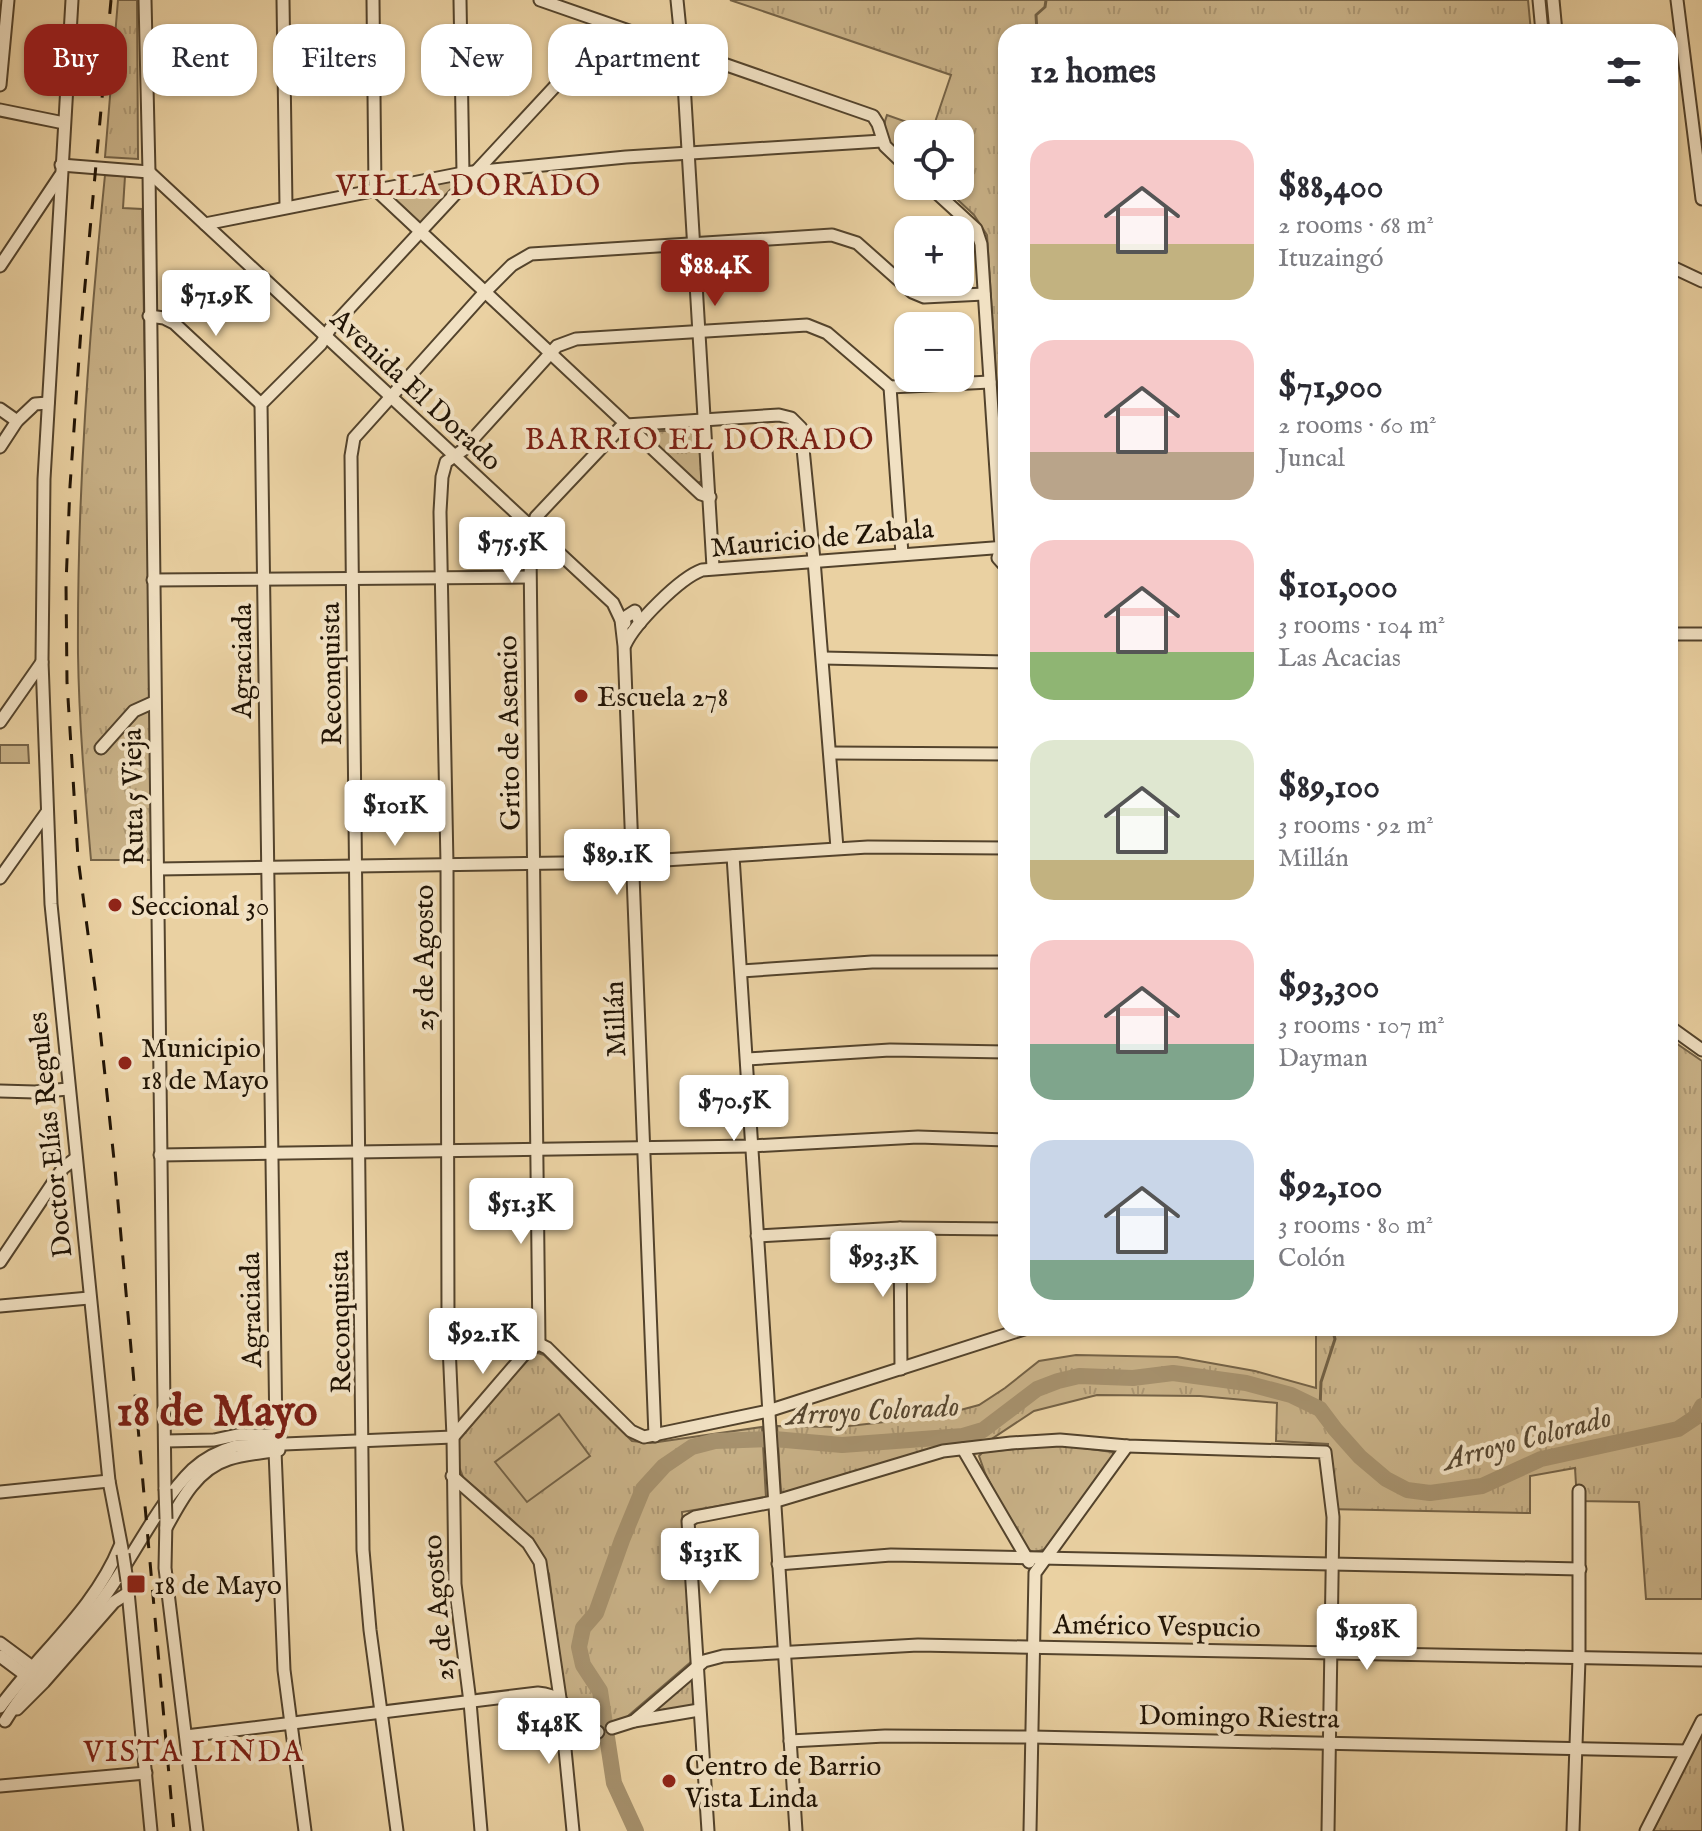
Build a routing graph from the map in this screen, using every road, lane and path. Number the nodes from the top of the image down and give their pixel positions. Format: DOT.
graph roads {
  1 [pos="8,0"];
  2 [pos="72,0"];
  3 [pos="145,0"];
  4 [pos="283,0"];
  5 [pos="373,0"];
  6 [pos="460,0"];
  7 [pos="540,0"];
  8 [pos="677,0"];
  9 [pos="1539,0"];
  10 [pos="1553,0"];
  11 [pos="1677,0"];
  12 [pos="606,24"];
  13 [pos="679,24"];
  14 [pos="1541,24"];
  15 [pos="1555,24"];
  16 [pos="728,66"];
  17 [pos="0,85"];
  18 [pos="548,95"];
  19 [pos="684,96"];
  20 [pos="0,110"];
  21 [pos="64,123"];
  22 [pos="882,141"];
  23 [pos="894,153"];
  24 [pos="687,154"];
  25 [pos="61,170"];
  26 [pos="149,172"];
  27 [pos="477,172"];
  28 [pos="463,173"];
  29 [pos="375,189"];
  30 [pos="1702,199"];
  31 [pos="944,200"];
  32 [pos="286,206"];
  33 [pos="205,224"];
  34 [pos="420,233"];
  35 [pos="693,243"];
  36 [pos="0,266"];
  37 [pos="1678,270"];
  38 [pos="1702,281"];
  39 [pos="484,293"];
  40 [pos="984,294"];
  41 [pos="149,316"];
  42 [pos="700,333"];
  43 [pos="326,336"];
  44 [pos="549,354"];
  45 [pos="990,382"];
  46 [pos="890,387"];
  47 [pos="390,396"];
  48 [pos="48,403"];
  49 [pos="261,404"];
  50 [pos="0,409"];
  51 [pos="705,420"];
  52 [pos="17,421"];
  53 [pos="626,425"];
  54 [pos="0,447"];
  55 [pos="454,457"];
  56 [pos="998,484"];
  57 [pos="710,497"];
  58 [pos="533,530"];
  59 [pos="998,547"];
  60 [pos="902,554"];
  61 [pos="814,560"];
  62 [pos="713,567"];
  63 [pos="529,577"];
  64 [pos="442,578"];
  65 [pos="353,579"];
  66 [pos="153,580"];
  67 [pos="264,580"];
  68 [pos="613,603"];
  69 [pos="621,620"];
  70 [pos="637,620"];
  71 [pos="1678,634"];
  72 [pos="1702,634"];
  73 [pos="624,646"];
  74 [pos="823,658"];
  75 [pos="42,661"];
  76 [pos="998,662"];
  77 [pos="154,702"];
  78 [pos="0,722"];
  79 [pos="101,748"];
  80 [pos="830,753"];
  81 [pos="998,754"];
  82 [pos="47,811"];
  83 [pos="837,848"];
  84 [pos="998,848"];
  85 [pos="733,856"];
  86 [pos="633,862"];
  87 [pos="447,864"];
  88 [pos="534,864"];
  89 [pos="266,867"];
  90 [pos="357,867"];
  91 [pos="158,869"];
  92 [pos="0,878"];
  93 [pos="998,962"];
  94 [pos="741,971"];
  95 [pos="1678,1033"];
  96 [pos="1702,1050"];
  97 [pos="998,1052"];
  98 [pos="747,1059"];
  99 [pos="68,1089"];
  100 [pos="0,1091"];
  101 [pos="998,1140"];
  102 [pos="751,1146"];
  103 [pos="643,1148"];
  104 [pos="538,1149"];
  105 [pos="448,1150"];
  106 [pos="360,1152"];
  107 [pos="272,1153"];
  108 [pos="160,1155"];
  109 [pos="75,1159"];
  110 [pos="900,1228"];
  111 [pos="998,1229"];
  112 [pos="757,1236"];
  113 [pos="0,1262"];
  114 [pos="89,1298"];
  115 [pos="0,1306"];
  116 [pos="1002,1336"];
  117 [pos="539,1344"];
  118 [pos="901,1369"];
  119 [pos="768,1411"];
  120 [pos="276,1435"];
  121 [pos="655,1436"];
  122 [pos="453,1437"];
  123 [pos="364,1439"];
  124 [pos="165,1441"];
  125 [pos="308,1442"];
  126 [pos="1127,1446"];
  127 [pos="963,1449"];
  128 [pos="275,1451"];
  129 [pos="452,1476"];
  130 [pos="109,1481"];
  131 [pos="1579,1491"];
  132 [pos="0,1492"];
  133 [pos="773,1502"];
  134 [pos="166,1523"];
  135 [pos="122,1550"];
  136 [pos="1027,1558"];
  137 [pos="1045,1559"];
  138 [pos="778,1564"];
  139 [pos="1332,1564"];
  140 [pos="1580,1569"];
  141 [pos="1035,1573"];
  142 [pos="127,1587"];
  143 [pos="0,1643"];
  144 [pos="1033,1646"];
  145 [pos="784,1652"];
  146 [pos="1331,1654"];
  147 [pos="0,1656"];
  148 [pos="1579,1659"];
  149 [pos="1702,1660"];
  150 [pos="696,1668"];
  151 [pos="28,1670"];
  152 [pos="560,1698"];
  153 [pos="470,1702"];
  154 [pos="699,1710"];
  155 [pos="382,1713"];
  156 [pos="1,1716"];
  157 [pos="634,1721"];
  158 [pos="1702,1721"];
  159 [pos="291,1725"];
  160 [pos="612,1728"];
  161 [pos="598,1732"];
  162 [pos="186,1736"];
  163 [pos="1032,1737"];
  164 [pos="790,1741"];
  165 [pos="1328,1742"];
  166 [pos="1576,1747"];
  167 [pos="1686,1751"];
  168 [pos="146,1773"];
  169 [pos="0,1786"];
  170 [pos="151,1831"];
  171 [pos="197,1831"];
  172 [pos="305,1831"];
  173 [pos="397,1831"];
  174 [pos="481,1831"];
  175 [pos="573,1831"];
  176 [pos="708,1831"];
  177 [pos="796,1831"];
  178 [pos="1030,1831"];
  179 [pos="1328,1831"];
  180 [pos="1573,1831"];
  181 [pos="1646,1831"];
  1 -- 17 [label="street"];
  2 -- 21 [label="street, Doctor Elías Regules"];
  3 -- 26 [label="street, Ruta 5 Vieja"];
  4 -- 32 [label="street"];
  5 -- 29 [label="street"];
  6 -- 28 [label="street"];
  7 -- 12 [label="street"];
  8 -- 13 [label="street"];
  9 -- 14 [label="street"];
  10 -- 15 [label="street"];
  11 -- 30 [label="street"];
  16 -- 22 [label="street"];
  18 -- 27 [label="street"];
  19 -- 24 [label="street"];
  20 -- 21 [label="street"];
  21 -- 25 [label="street, Doctor Elías Regules"];
  22 -- 23 [label="street"];
  22 -- 24 [label="street"];
  24 -- 27 [label="street"];
  24 -- 35 [label="street"];
  25 -- 26 [label="street"];
  25 -- 36 [label="street"];
  25 -- 48 [label="street, Doctor Elías Regules"];
  26 -- 33 [label="street, Avenida El Dorado"];
  26 -- 41 [label="street, Ruta 5 Vieja"];
  27 -- 28 [label="street"];
  27 -- 34 [label="street"];
  28 -- 29 [label="street"];
  29 -- 32 [label="street"];
  29 -- 34 [label="street"];
  31 -- 40 [label="street"];
  32 -- 33 [label="street"];
  33 -- 43 [label="street, Avenida El Dorado"];
  34 -- 39 [label="street"];
  34 -- 43 [label="street"];
  35 -- 39 [label="street, Reconquista"];
  35 -- 40 [label="street, Reconquista"];
  35 -- 42 [label="street"];
  37 -- 38 [label="street"];
  39 -- 44 [label="street"];
  39 -- 47 [label="street, Reconquista"];
  40 -- 45 [label="street"];
  41 -- 49 [label="street"];
  41 -- 66 [label="street, Ruta 5 Vieja"];
  42 -- 44 [label="street, 25 de Agosto"];
  42 -- 46 [label="street, 25 de Agosto"];
  42 -- 51 [label="street"];
  43 -- 47 [label="street, Avenida El Dorado"];
  43 -- 49 [label="street"];
  44 -- 53 [label="street"];
  44 -- 55 [label="street, 25 de Agosto"];
  45 -- 46 [label="street"];
  45 -- 56 [label="street"];
  46 -- 60 [label="street"];
  47 -- 55 [label="street, Avenida El Dorado"];
  47 -- 65 [label="street, Reconquista"];
  48 -- 52 [label="street"];
  48 -- 75 [label="street, Doctor Elías Regules"];
  49 -- 67 [label="street, Agraciada"];
  50 -- 52 [label="street"];
  51 -- 53 [label="street"];
  51 -- 57 [label="street"];
  51 -- 61 [label="street"];
  52 -- 54 [label="street"];
  53 -- 57 [label="street"];
  53 -- 58 [label="street, Grito de Asencio"];
  55 -- 58 [label="street, Avenida El Dorado"];
  55 -- 64 [label="street, 25 de Agosto"];
  57 -- 62 [label="street"];
  58 -- 63 [label="street, Grito de Asencio"];
  58 -- 68 [label="street, Avenida El Dorado"];
  59 -- 60 [label="street, Mauricio de Zabala"];
  60 -- 61 [label="street, Mauricio de Zabala"];
  61 -- 62 [label="street, Mauricio de Zabala"];
  61 -- 74 [label="street"];
  62 -- 70 [label="street, Mauricio de Zabala"];
  63 -- 64 [label="street"];
  63 -- 88 [label="street, Grito de Asencio"];
  64 -- 65 [label="street"];
  64 -- 87 [label="street, 25 de Agosto"];
  65 -- 67 [label="street"];
  65 -- 90 [label="street, Reconquista"];
  66 -- 67 [label="street"];
  66 -- 77 [label="street, Ruta 5 Vieja"];
  67 -- 89 [label="street, Agraciada"];
  68 -- 69 [label="street, Millán"];
  68 -- 70 [label="street"];
  69 -- 70 [label="street"];
  69 -- 73 [label="street, Millán"];
  70 -- 73 [label="street, Mauricio de Zabala"];
  71 -- 72 [label="street"];
  73 -- 86 [label="street, Millán"];
  74 -- 76 [label="street"];
  74 -- 80 [label="street"];
  75 -- 78 [label="street"];
  75 -- 82 [label="street, Doctor Elías Regules"];
  77 -- 79 [label="street"];
  77 -- 91 [label="street, Ruta 5 Vieja"];
  80 -- 81 [label="street"];
  80 -- 83 [label="street"];
  82 -- 92 [label="street"];
  82 -- 99 [label="street, Doctor Elías Regules"];
  83 -- 84 [label="street"];
  83 -- 85 [label="street"];
  85 -- 86 [label="street"];
  85 -- 94 [label="street"];
  86 -- 88 [label="street"];
  86 -- 103 [label="street, Millán"];
  87 -- 88 [label="street"];
  87 -- 90 [label="street"];
  87 -- 105 [label="street, 25 de Agosto"];
  88 -- 104 [label="street, Grito de Asencio"];
  89 -- 90 [label="street"];
  89 -- 91 [label="street"];
  89 -- 107 [label="street, Agraciada"];
  90 -- 106 [label="street, Reconquista"];
  91 -- 108 [label="street, Ruta 5 Vieja"];
  93 -- 94 [label="street"];
  94 -- 98 [label="street"];
  95 -- 96 [label="street"];
  97 -- 98 [label="street"];
  98 -- 102 [label="street"];
  99 -- 100 [label="street"];
  99 -- 109 [label="street, Doctor Elías Regules"];
  101 -- 102 [label="street"];
  102 -- 103 [label="street"];
  102 -- 112 [label="street"];
  103 -- 104 [label="street"];
  103 -- 121 [label="street, Millán"];
  104 -- 105 [label="street"];
  104 -- 117 [label="street, Grito de Asencio"];
  105 -- 106 [label="street"];
  105 -- 122 [label="street, 25 de Agosto"];
  106 -- 107 [label="street"];
  106 -- 123 [label="street, Reconquista"];
  107 -- 108 [label="street"];
  107 -- 120 [label="street, Agraciada"];
  108 -- 124 [label="street, Ruta 5 Vieja"];
  109 -- 113 [label="street"];
  109 -- 114 [label="street, Doctor Elías Regules"];
  110 -- 111 [label="street"];
  110 -- 112 [label="street"];
  110 -- 118 [label="street"];
  112 -- 119 [label="street"];
  114 -- 115 [label="street"];
  114 -- 130 [label="street, Doctor Elías Regules"];
  116 -- 118 [label="street"];
  117 -- 121 [label="street"];
  117 -- 122 [label="street"];
  118 -- 119 [label="street"];
  119 -- 121 [label="street"];
  119 -- 133 [label="street"];
  120 -- 124 [label="street"];
  120 -- 125 [label="street"];
  122 -- 123 [label="street"];
  122 -- 129 [label="street, 25 de Agosto"];
  123 -- 125 [label="street"];
  123 -- 155 [label="street, Reconquista"];
  124 -- 134 [label="street, Ruta 5 Vieja, bridge"];
  125 -- 128 [label="street"];
  125 -- 156 [label="street"];
  126 -- 127 [label="street"];
  126 -- 137 [label="street"];
  126 -- 139 [label="street"];
  127 -- 133 [label="street"];
  127 -- 136 [label="street"];
  128 -- 134 [label="street"];
  128 -- 159 [label="street"];
  129 -- 152 [label="street"];
  129 -- 153 [label="street, 25 de Agosto"];
  130 -- 132 [label="street"];
  130 -- 135 [label="street, Doctor Elías Regules"];
  131 -- 140 [label="street"];
  133 -- 138 [label="street"];
  133 -- 150 [label="street"];
  134 -- 162 [label="street, Ruta 5 Vieja"];
  135 -- 142 [label="street, Doctor Elías Regules, bridge"];
  135 -- 151 [label="street"];
  136 -- 137 [label="street"];
  136 -- 138 [label="street"];
  136 -- 141 [label="street"];
  137 -- 139 [label="street"];
  137 -- 141 [label="street"];
  138 -- 145 [label="street"];
  139 -- 140 [label="street"];
  139 -- 146 [label="street"];
  140 -- 148 [label="street"];
  141 -- 144 [label="street"];
  142 -- 156 [label="street"];
  142 -- 168 [label="street, Doctor Elías Regules"];
  143 -- 151 [label="street"];
  144 -- 145 [label="street, Américo Vespucio"];
  144 -- 146 [label="street, Américo Vespucio"];
  144 -- 163 [label="street"];
  145 -- 150 [label="street, Américo Vespucio"];
  145 -- 164 [label="street"];
  146 -- 148 [label="street, Américo Vespucio"];
  146 -- 165 [label="street"];
  147 -- 151 [label="street"];
  148 -- 149 [label="street, Américo Vespucio"];
  148 -- 166 [label="street"];
  150 -- 154 [label="street"];
  150 -- 157 [label="street, Américo Vespucio"];
  151 -- 156 [label="street"];
  152 -- 153 [label="street"];
  152 -- 161 [label="street"];
  152 -- 175 [label="street"];
  153 -- 155 [label="street"];
  153 -- 174 [label="street, 25 de Agosto"];
  154 -- 157 [label="street, Américo Vespucio"];
  154 -- 176 [label="street"];
  155 -- 159 [label="street"];
  155 -- 173 [label="street, Reconquista"];
  157 -- 160 [label="street, Américo Vespucio"];
  158 -- 167 [label="street"];
  159 -- 162 [label="street"];
  159 -- 172 [label="street"];
  162 -- 171 [label="street, Ruta 5 Vieja"];
  163 -- 164 [label="street, Domingo Riestra"];
  163 -- 165 [label="street, Domingo Riestra"];
  163 -- 178 [label="street"];
  164 -- 177 [label="street"];
  165 -- 166 [label="street, Domingo Riestra"];
  165 -- 179 [label="street"];
  166 -- 167 [label="street, Domingo Riestra"];
  166 -- 180 [label="street"];
  167 -- 181 [label="street"];
  168 -- 169 [label="street"];
  168 -- 170 [label="street, Doctor Elías Regules"];
}
